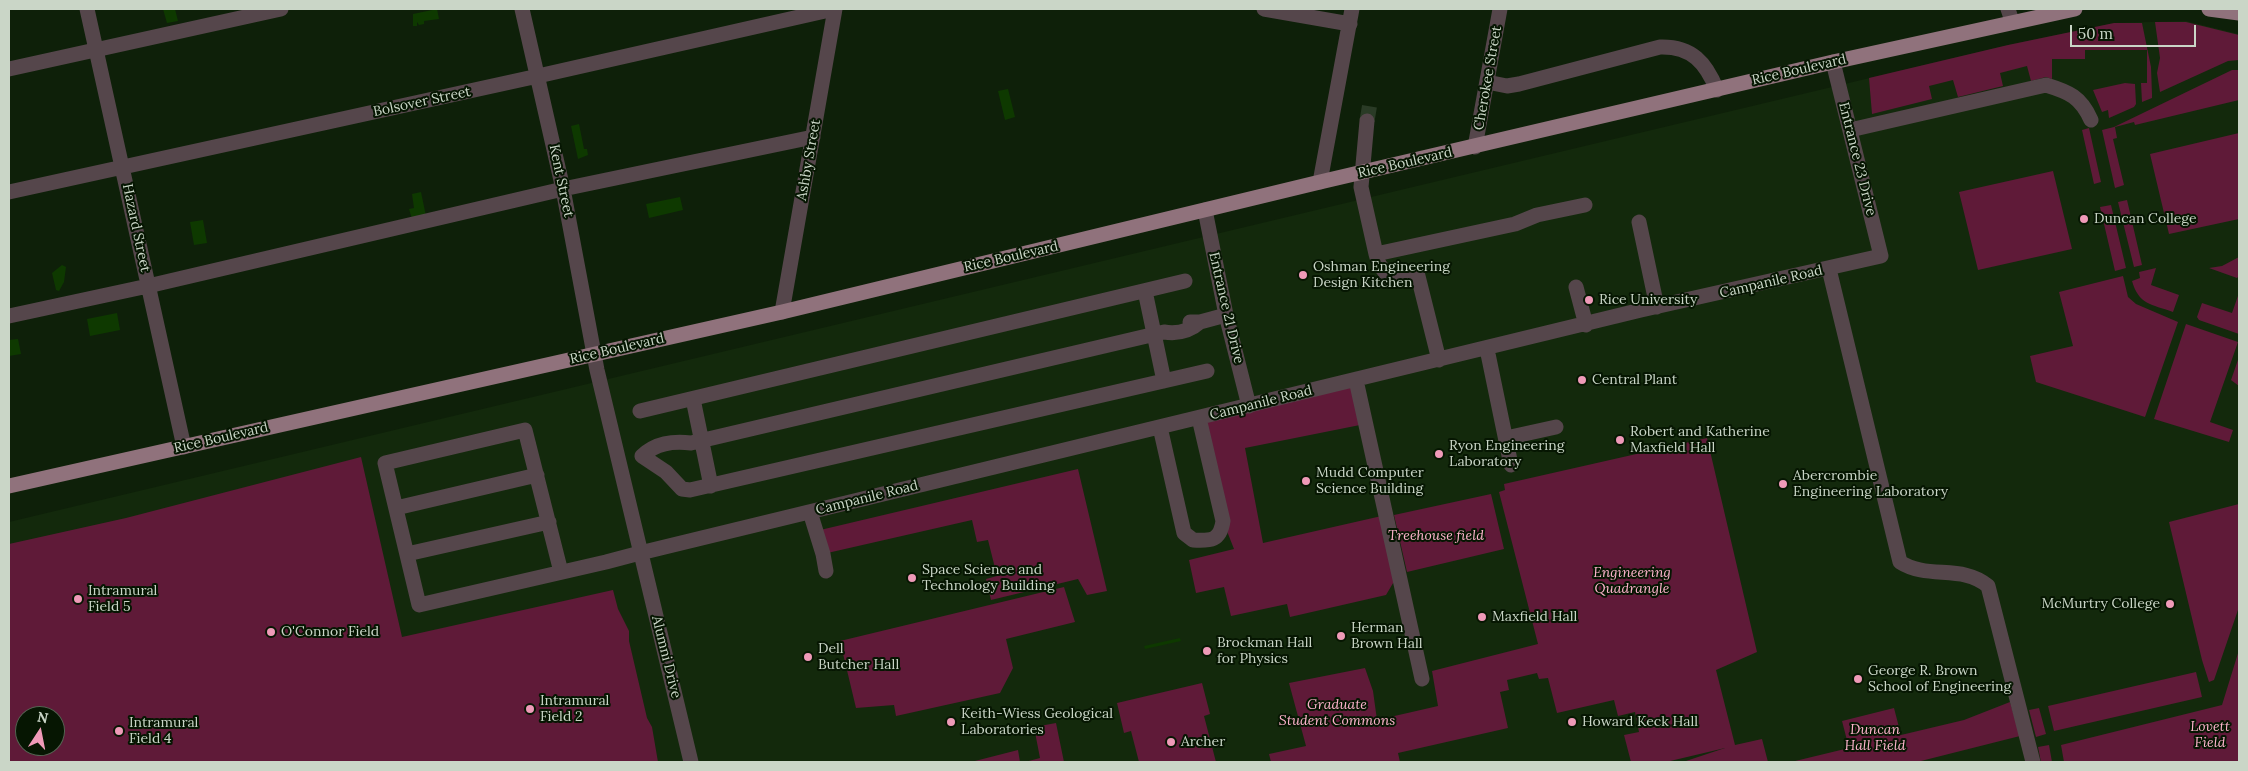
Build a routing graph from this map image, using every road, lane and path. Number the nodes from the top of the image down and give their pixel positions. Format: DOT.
graph roads {
  1 [pos="87,9"];
  2 [pos="281,9"];
  3 [pos="522,9"];
  4 [pos="834,9"];
  5 [pos="1264,9"];
  6 [pos="1352,9"];
  7 [pos="1500,9"];
  8 [pos="2075,9"];
  9 [pos="2209,9"];
  10 [pos="2239,13"];
  11 [pos="2010,15"];
  12 [pos="1350,24"];
  13 [pos="96,49"];
  14 [pos="1833,62"];
  15 [pos="9,69"];
  16 [pos="538,76"];
  17 [pos="1487,82"];
  18 [pos="1717,90"];
  19 [pos="2091,120"];
  20 [pos="1367,121"];
  21 [pos="1850,130"];
  22 [pos="813,137"];
  23 [pos="1475,147"];
  24 [pos="122,166"];
  25 [pos="1362,172"];
  26 [pos="1320,182"];
  27 [pos="563,189"];
  28 [pos="9,192"];
  29 [pos="1585,205"];
  30 [pos="1205,210"];
  31 [pos="1639,222"];
  32 [pos="1376,254"];
  33 [pos="1881,256"];
  34 [pos="1829,269"];
  35 [pos="1185,281"];
  36 [pos="148,286"];
  37 [pos="1576,286"];
  38 [pos="1145,291"];
  39 [pos="1657,307"];
  40 [pos="782,312"];
  41 [pos="9,316"];
  42 [pos="1226,316"];
  43 [pos="1586,325"];
  44 [pos="1159,334"];
  45 [pos="1487,349"];
  46 [pos="593,355"];
  47 [pos="1439,360"];
  48 [pos="1207,371"];
  49 [pos="1356,380"];
  50 [pos="1164,381"];
  51 [pos="693,399"];
  52 [pos="1249,406"];
  53 [pos="640,411"];
  54 [pos="1199,418"];
  55 [pos="1160,427"];
  56 [pos="1556,427"];
  57 [pos="1506,438"];
  58 [pos="696,442"];
  59 [pos="184,447"];
  60 [pos="642,456"];
  61 [pos="619,461"];
  62 [pos="1511,465"];
  63 [pos="537,475"];
  64 [pos="9,486"];
  65 [pos="711,486"];
  66 [pos="396,508"];
  67 [pos="810,512"];
  68 [pos="549,522"];
  69 [pos="640,552"];
  70 [pos="407,554"];
  71 [pos="826,571"];
  72 [pos="561,572"];
  73 [pos="1422,679"];
  74 [pos="691,762"];
  75 [pos="2033,762"];
  1 -- 13 [label="street, Hazard Street"];
  2 -- 13 [label="street"];
  3 -- 16 [label="street, Kent Street"];
  4 -- 16 [label="street, Bolsover Street"];
  4 -- 22 [label="street, Ashby Street"];
  5 -- 12 [label="street"];
  6 -- 12 [label="street"];
  7 -- 17 [label="street, Cherokee Street"];
  8 -- 11 [label="main road, Rice Boulevard"];
  9 -- 10 [label="main road"];
  11 -- 14 [label="main road, Rice Boulevard"];
  12 -- 26 [label="street"];
  13 -- 15 [label="street"];
  13 -- 24 [label="street, Hazard Street"];
  14 -- 18 [label="main road, Rice Boulevard"];
  14 -- 21 [label="street, Entrance 23 Drive"];
  16 -- 24 [label="street, Bolsover Street"];
  16 -- 27 [label="street, Kent Street"];
  17 -- 18 [label="street"];
  17 -- 23 [label="street, Cherokee Street"];
  18 -- 23 [label="main road, Rice Boulevard"];
  19 -- 21 [label="street"];
  20 -- 25 [label="street"];
  21 -- 33 [label="street, Entrance 23 Drive"];
  22 -- 27 [label="street"];
  22 -- 40 [label="street, Ashby Street"];
  23 -- 25 [label="main road, Rice Boulevard"];
  24 -- 28 [label="street, Bolsover Street"];
  24 -- 36 [label="street, Hazard Street"];
  25 -- 26 [label="main road, Rice Boulevard"];
  25 -- 32 [label="street"];
  26 -- 30 [label="main road, Rice Boulevard"];
  27 -- 36 [label="street"];
  27 -- 46 [label="street, Kent Street"];
  29 -- 32 [label="street"];
  30 -- 40 [label="main road, Rice Boulevard"];
  30 -- 42 [label="street, Entrance 21 Drive"];
  31 -- 39 [label="street"];
  32 -- 47 [label="street"];
  33 -- 34 [label="street, Campanile Road"];
  34 -- 39 [label="street, Campanile Road"];
  34 -- 75 [label="street"];
  35 -- 38 [label="street"];
  36 -- 41 [label="street"];
  36 -- 59 [label="street, Hazard Street"];
  37 -- 43 [label="street"];
  38 -- 44 [label="street"];
  38 -- 51 [label="street"];
  39 -- 43 [label="street, Campanile Road"];
  40 -- 46 [label="main road, Rice Boulevard"];
  42 -- 44 [label="street"];
  42 -- 52 [label="street, Entrance 21 Drive"];
  43 -- 45 [label="street, Campanile Road"];
  44 -- 50 [label="street"];
  44 -- 58 [label="street"];
  45 -- 47 [label="street, Campanile Road"];
  45 -- 57 [label="street"];
  46 -- 59 [label="main road, Rice Boulevard"];
  46 -- 61 [label="street, Kent Street"];
  47 -- 49 [label="street, Campanile Road"];
  48 -- 50 [label="street"];
  49 -- 52 [label="street, Campanile Road"];
  49 -- 73 [label="street"];
  50 -- 65 [label="street"];
  51 -- 53 [label="street"];
  51 -- 58 [label="street"];
  52 -- 54 [label="street, Campanile Road"];
  54 -- 55 [label="street, Campanile Road"];
  54 -- 55 [label="street"];
  55 -- 67 [label="street, Campanile Road"];
  56 -- 57 [label="street"];
  57 -- 62 [label="street"];
  58 -- 60 [label="street"];
  58 -- 65 [label="street"];
  59 -- 64 [label="main road, Rice Boulevard"];
  60 -- 61 [label="street"];
  60 -- 65 [label="street"];
  61 -- 69 [label="street, Alumni Drive"];
  63 -- 66 [label="street"];
  63 -- 66 [label="street"];
  63 -- 68 [label="street"];
  66 -- 70 [label="street"];
  67 -- 69 [label="street, Campanile Road"];
  67 -- 71 [label="street"];
  68 -- 70 [label="street"];
  68 -- 72 [label="street"];
  69 -- 72 [label="street, Campanile Road"];
  69 -- 74 [label="street, Alumni Drive"];
  70 -- 72 [label="street, Campanile Road"];
}
